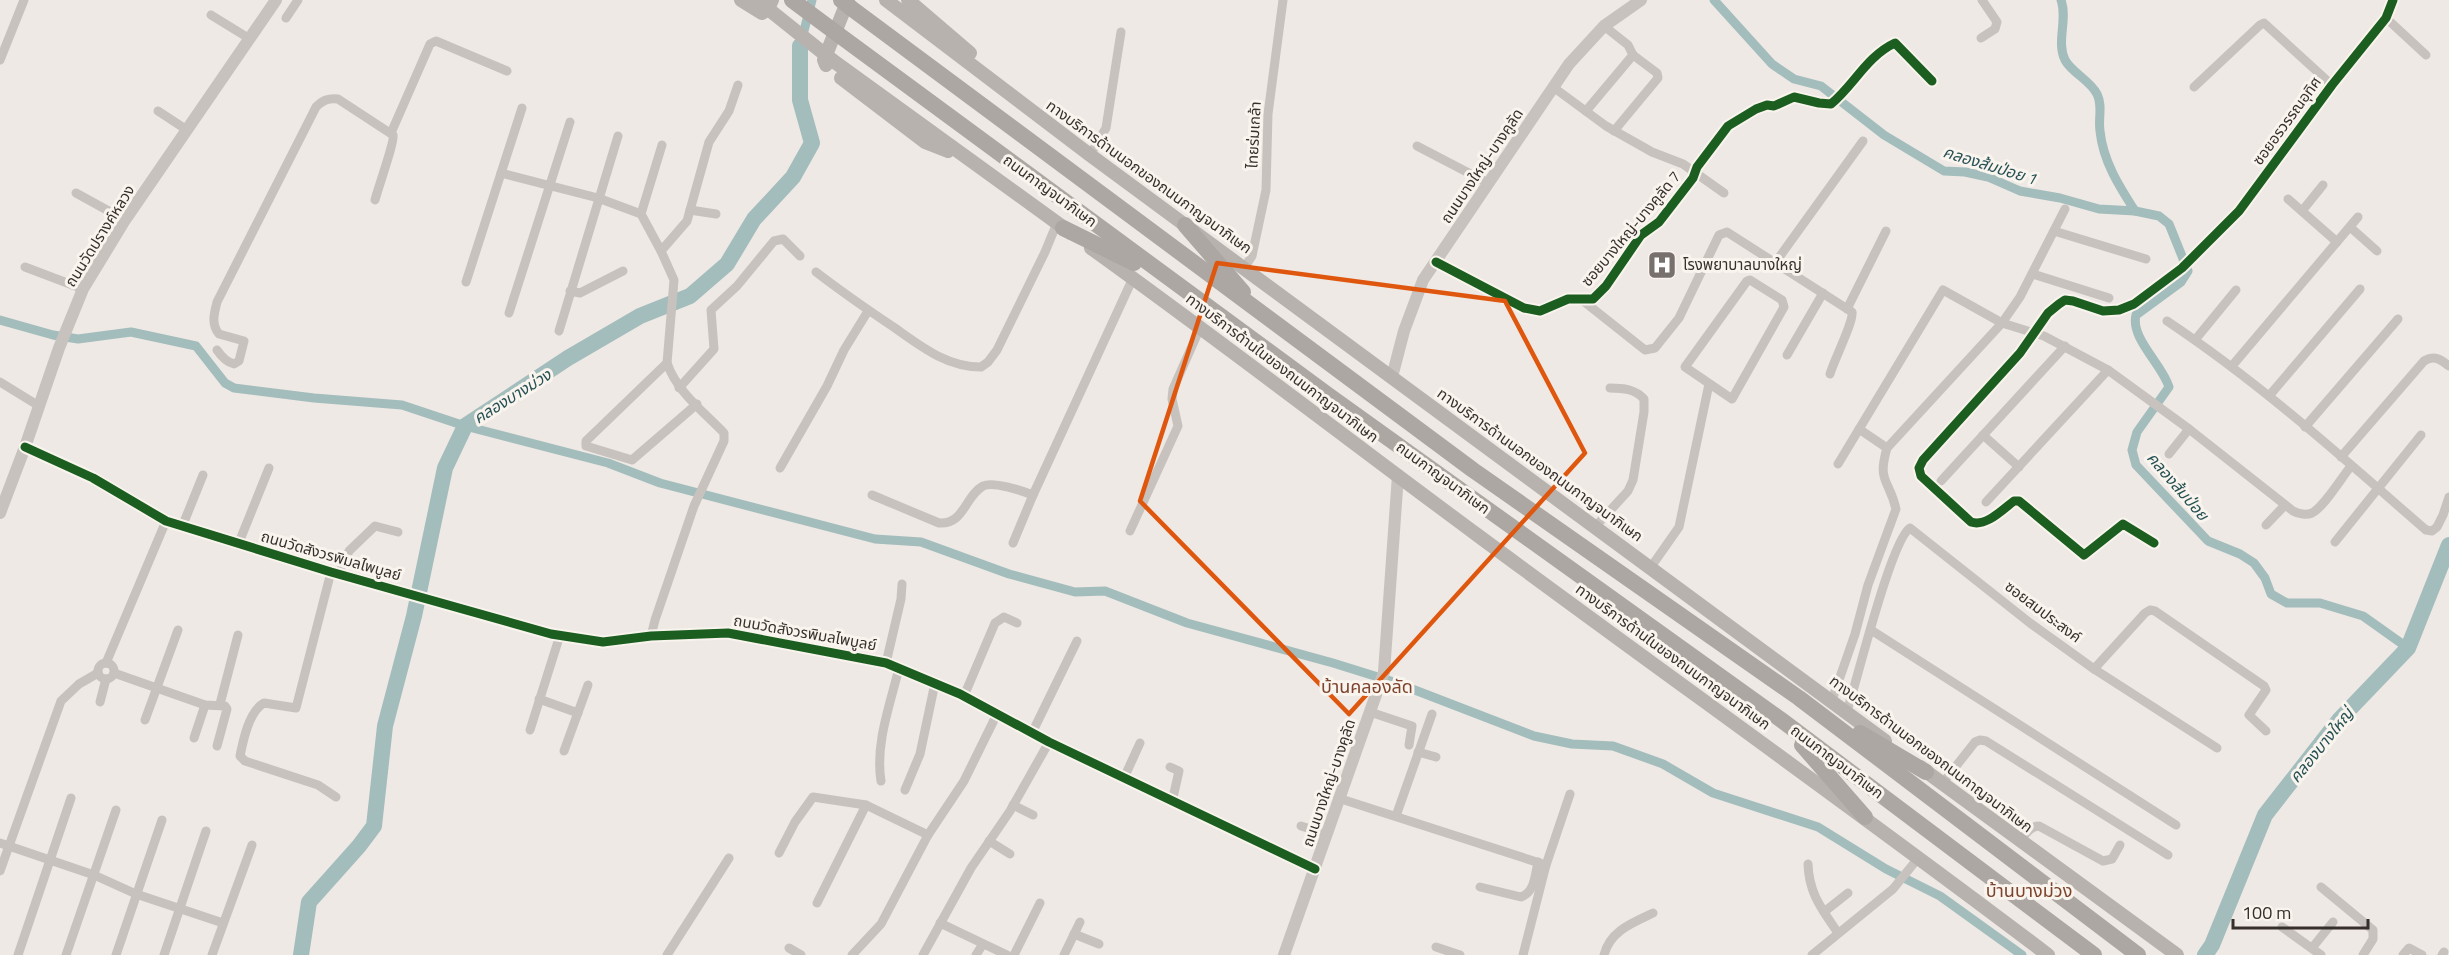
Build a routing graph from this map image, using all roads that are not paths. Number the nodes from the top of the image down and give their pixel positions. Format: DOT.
graph roads {
  1 [pos="24,0"];
  2 [pos="276,0"];
  3 [pos="298,0"];
  4 [pos="741,0"];
  5 [pos="756,0"];
  6 [pos="772,0"];
  7 [pos="792,0"];
  8 [pos="886,0"];
  9 [pos="908,0"];
  10 [pos="1283,0"];
  11 [pos="1641,0"];
  12 [pos="1982,0"];
  13 [pos="2393,0"];
  14 [pos="847,3"];
  15 [pos="211,15"];
  16 [pos="286,18"];
  17 [pos="2386,18"];
  18 [pos="1604,26"];
  19 [pos="1121,33"];
  20 [pos="1981,38"];
  21 [pos="250,39"];
  22 [pos="1633,55"];
  23 [pos="2427,55"];
  24 [pos="0,60"];
  25 [pos="507,71"];
  26 [pos="1932,81"];
  27 [pos="738,85"];
  28 [pos="2332,85"];
  29 [pos="1553,87"];
  30 [pos="2194,87"];
  31 [pos="1005,89"];
  32 [pos="522,108"];
  33 [pos="158,111"];
  34 [pos="1586,111"];
  35 [pos="570,122"];
  36 [pos="187,130"];
  37 [pos="1614,131"];
  38 [pos="391,133"];
  39 [pos="618,136"];
  40 [pos="1863,141"];
  41 [pos="662,145"];
  42 [pos="1417,146"];
  43 [pos="1090,155"];
  44 [pos="975,162"];
  45 [pos="1694,172"];
  46 [pos="501,173"];
  47 [pos="1488,183"];
  48 [pos="2324,185"];
  49 [pos="549,186"];
  50 [pos="76,192"];
  51 [pos="1724,193"];
  52 [pos="598,198"];
  53 [pos="2288,199"];
  54 [pos="375,200"];
  55 [pos="2064,209"];
  56 [pos="690,210"];
  57 [pos="2302,211"];
  58 [pos="641,214"];
  59 [pos="716,214"];
  60 [pos="2358,217"];
  61 [pos="125,220"];
  62 [pos="1185,225"];
  63 [pos="1060,226"];
  64 [pos="2350,227"];
  65 [pos="1886,231"];
  66 [pos="2054,231"];
  67 [pos="2337,242"];
  68 [pos="661,251"];
  69 [pos="2377,251"];
  70 [pos="800,256"];
  71 [pos="2146,259"];
  72 [pos="1436,262"];
  73 [pos="1775,263"];
  74 [pos="26,267"];
  75 [pos="1244,268"];
  76 [pos="623,271"];
  77 [pos="816,272"];
  78 [pos="2033,274"];
  79 [pos="1133,278"];
  80 [pos="466,282"];
  81 [pos="1175,284"];
  82 [pos="83,289"];
  83 [pos="2360,289"];
  84 [pos="2236,290"];
  85 [pos="570,291"];
  86 [pos="1823,293"];
  87 [pos="2109,298"];
  88 [pos="1582,300"];
  89 [pos="1847,309"];
  90 [pos="868,311"];
  91 [pos="509,313"];
  92 [pos="1265,317"];
  93 [pos="2398,319"];
  94 [pos="2167,321"];
  95 [pos="2002,323"];
  96 [pos="1200,328"];
  97 [pos="559,331"];
  98 [pos="2035,332"];
  99 [pos="2196,340"];
  100 [pos="2065,346"];
  101 [pos="217,350"];
  102 [pos="1787,355"];
  103 [pos="667,363"];
  104 [pos="2232,366"];
  105 [pos="2449,366"];
  106 [pos="2108,370"];
  107 [pos="1830,374"];
  108 [pos="1392,377"];
  109 [pos="0,382"];
  110 [pos="1709,384"];
  111 [pos="679,388"];
  112 [pos="1610,388"];
  113 [pos="2269,396"];
  114 [pos="697,404"];
  115 [pos="39,406"];
  116 [pos="2306,427"];
  117 [pos="1860,429"];
  118 [pos="2189,429"];
  119 [pos="1983,435"];
  120 [pos="2421,435"];
  121 [pos="25,447"];
  122 [pos="1887,448"];
  123 [pos="2169,454"];
  124 [pos="2341,457"];
  125 [pos="1838,464"];
  126 [pos="2019,466"];
  127 [pos="2351,466"];
  128 [pos="269,468"];
  129 [pos="780,468"];
  130 [pos="203,475"];
  131 [pos="1398,475"];
  132 [pos="1941,481"];
  133 [pos="2378,488"];
  134 [pos="872,495"];
  135 [pos="1033,495"];
  136 [pos="2449,497"];
  137 [pos="1986,502"];
  138 [pos="2285,505"];
  139 [pos="0,513"];
  140 [pos="166,521"];
  141 [pos="2266,525"];
  142 [pos="182,527"];
  143 [pos="1595,528"];
  144 [pos="1130,531"];
  145 [pos="398,532"];
  146 [pos="2335,542"];
  147 [pos="1013,543"];
  148 [pos="2154,543"];
  149 [pos="238,545"];
  150 [pos="1651,567"];
  151 [pos="335,573"];
  152 [pos="902,584"];
  153 [pos="1017,623"];
  154 [pos="178,630"];
  155 [pos="1871,630"];
  156 [pos="238,635"];
  157 [pos="560,635"];
  158 [pos="651,636"];
  159 [pos="1077,641"];
  160 [pos="886,663"];
  161 [pos="899,668"];
  162 [pos="2094,669"];
  163 [pos="106,675"];
  164 [pos="935,683"];
  165 [pos="588,684"];
  166 [pos="155,688"];
  167 [pos="964,696"];
  168 [pos="1799,698"];
  169 [pos="539,699"];
  170 [pos="1832,700"];
  171 [pos="100,702"];
  172 [pos="220,704"];
  173 [pos="205,705"];
  174 [pos="1847,711"];
  175 [pos="1370,712"];
  176 [pos="579,713"];
  177 [pos="997,714"];
  178 [pos="1432,714"];
  179 [pos="1780,719"];
  180 [pos="145,720"];
  181 [pos="530,730"];
  182 [pos="2266,730"];
  183 [pos="1032,733"];
  184 [pos="194,738"];
  185 [pos="1049,742"];
  186 [pos="1140,742"];
  187 [pos="1409,745"];
  188 [pos="217,746"];
  189 [pos="2217,748"];
  190 [pos="564,751"];
  191 [pos="1418,752"];
  192 [pos="1436,757"];
  193 [pos="1170,767"];
  194 [pos="1926,772"];
  195 [pos="1124,778"];
  196 [pos="881,781"];
  197 [pos="1942,784"];
  198 [pos="905,790"];
  199 [pos="1570,794"];
  200 [pos="336,797"];
  201 [pos="71,798"];
  202 [pos="1338,798"];
  203 [pos="1172,802"];
  204 [pos="866,805"];
  205 [pos="1013,805"];
  206 [pos="116,810"];
  207 [pos="1033,815"];
  208 [pos="1396,816"];
  209 [pos="1865,817"];
  210 [pos="162,820"];
  211 [pos="2176,825"];
  212 [pos="1300,826"];
  213 [pos="206,831"];
  214 [pos="1327,834"];
  215 [pos="928,835"];
  216 [pos="989,841"];
  217 [pos="2019,842"];
  218 [pos="5,844"];
  219 [pos="252,845"];
  220 [pos="2120,845"];
  221 [pos="779,853"];
  222 [pos="1010,854"];
  223 [pos="2168,855"];
  224 [pos="1918,857"];
  225 [pos="729,858"];
  226 [pos="50,859"];
  227 [pos="1542,863"];
  228 [pos="1808,864"];
  229 [pos="1316,869"];
  230 [pos="0,871"];
  231 [pos="94,875"];
  232 [pos="1480,887"];
  233 [pos="2321,887"];
  234 [pos="1848,893"];
  235 [pos="136,894"];
  236 [pos="817,903"];
  237 [pos="1040,903"];
  238 [pos="181,909"];
  239 [pos="1824,912"];
  240 [pos="1653,913"];
  241 [pos="1080,922"];
  242 [pos="2333,922"];
  243 [pos="223,923"];
  244 [pos="940,923"];
  245 [pos="2282,927"];
  246 [pos="1838,933"];
  247 [pos="1074,934"];
  248 [pos="982,944"];
  249 [pos="1099,944"];
  250 [pos="1436,947"];
  251 [pos="789,948"];
  252 [pos="2312,948"];
  253 [pos="18,955"];
  254 [pos="66,955"];
  255 [pos="116,955"];
  256 [pos="164,955"];
  257 [pos="212,955"];
  258 [pos="667,955"];
  259 [pos="801,955"];
  260 [pos="852,955"];
  261 [pos="923,955"];
  262 [pos="976,955"];
  263 [pos="1007,955"];
  264 [pos="1014,955"];
  265 [pos="1064,955"];
  266 [pos="1284,955"];
  267 [pos="1460,955"];
  268 [pos="1523,955"];
  269 [pos="1604,955"];
  270 [pos="1812,955"];
  271 [pos="2048,955"];
  272 [pos="2094,955"];
  273 [pos="2138,955"];
  274 [pos="2177,955"];
  275 [pos="2321,955"];
  276 [pos="2362,955"];
  277 [pos="2403,955"];
  278 [pos="2422,955"];
  1 -- 24 [label="street"];
  2 -- 21 [label="street, ถนนวัดปรางค์หลวง"];
  3 -- 16 [label="street"];
  4 -- 6 [label="main road"];
  5 -- 44 [label="main road, ทางบริการด้านในของถนนกาญจนาภิเษก, bridge"];
  7 -- 81 [label="highway, ถนนกาญจนาภิเษก, bridge"];
  8 -- 31 [label="main road, ทางบริการด้านนอกของถนนกาญจนาภิเษก"];
  9 -- 31 [label="main road"];
  10 -- 75 [label="street, ไทยร่มเกล้า"];
  11 -- 18 [label="street, ถนนบางใหญ่-บางคูลัด"];
  12 -- 20 [label="street"];
  13 -- 17 [label="street, ซอยอรวรรณอุทิศ"];
  14 -- 44 [label="main road"];
  14 -- 92 [label="highway, ถนนกาญจนาภิเษก"];
  15 -- 21 [label="street"];
  17 -- 23 [label="street"];
  17 -- 28 [label="street, ซอยอรวรรณอุทิศ"];
  18 -- 22 [label="street"];
  18 -- 29 [label="street, ถนนบางใหญ่-บางคูลัด"];
  19 -- 43 [label="street"];
  21 -- 36 [label="street, ถนนวัดปรางค์หลวง"];
  22 -- 34 [label="street"];
  22 -- 37 [label="street"];
  25 -- 38 [label="street"];
  26 -- 45 [label="street, ซอยบางใหญ่-บางคูลัด 7"];
  27 -- 56 [label="street"];
  28 -- 30 [label="street"];
  28 -- 98 [label="street, ซอยอรวรรณอุทิศ"];
  29 -- 34 [label="street"];
  29 -- 47 [label="street, ถนนบางใหญ่-บางคูลัด"];
  31 -- 43 [label="main road, ทางบริการด้านนอกของถนนกาญจนาภิเษก"];
  32 -- 46 [label="street"];
  33 -- 36 [label="street"];
  34 -- 37 [label="street"];
  35 -- 49 [label="street"];
  36 -- 61 [label="street, ถนนวัดปรางค์หลวง"];
  37 -- 45 [label="street"];
  38 -- 54 [label="street"];
  38 -- 101 [label="street"];
  39 -- 52 [label="street"];
  40 -- 73 [label="street"];
  41 -- 58 [label="street"];
  42 -- 47 [label="street"];
  43 -- 62 [label="main road, ทางบริการด้านนอกของถนนกาญจนาภิเษก"];
  44 -- 63 [label="main road, ทางบริการด้านในของถนนกาญจนาภิเษก"];
  45 -- 51 [label="street"];
  45 -- 88 [label="street, ซอยบางใหญ่-บางคูลัด 7"];
  46 -- 49 [label="street"];
  46 -- 80 [label="street"];
  47 -- 72 [label="street, ถนนบางใหญ่-บางคูลัด"];
  48 -- 57 [label="street"];
  49 -- 52 [label="street"];
  49 -- 91 [label="street"];
  50 -- 61 [label="street"];
  52 -- 58 [label="street"];
  52 -- 85 [label="street"];
  53 -- 57 [label="street"];
  55 -- 66 [label="street"];
  56 -- 59 [label="street"];
  56 -- 68 [label="street"];
  57 -- 67 [label="street"];
  58 -- 68 [label="street"];
  60 -- 64 [label="street"];
  61 -- 82 [label="street, ถนนวัดปรางค์หลวง"];
  62 -- 75 [label="main road, ทางบริการด้านนอกของถนนกาญจนาภิเษก"];
  62 -- 92 [label="highway"];
  63 -- 79 [label="main road, ทางบริการด้านในของถนนกาญจนาภิเษก"];
  63 -- 81 [label="highway"];
  63 -- 90 [label="street"];
  64 -- 67 [label="street"];
  64 -- 69 [label="street"];
  65 -- 89 [label="street"];
  66 -- 71 [label="street"];
  66 -- 78 [label="street"];
  67 -- 104 [label="street"];
  68 -- 103 [label="street"];
  70 -- 111 [label="street"];
  72 -- 88 [label="street, ซอยบางใหญ่-บางคูลัด 7"];
  72 -- 108 [label="street, ถนนบางใหญ่-บางคูลัด"];
  73 -- 86 [label="street"];
  73 -- 88 [label="street"];
  74 -- 82 [label="street"];
  75 -- 108 [label="main road, ทางบริการด้านนอกของถนนกาญจนาภิเษก"];
  76 -- 85 [label="street"];
  77 -- 90 [label="street"];
  78 -- 87 [label="street"];
  78 -- 95 [label="street"];
  79 -- 96 [label="main road, ทางบริการด้านในของถนนกาญจนาภิเษก"];
  79 -- 135 [label="street"];
  81 -- 179 [label="highway, ถนนกาญจนาภิเษก"];
  82 -- 115 [label="street, ถนนวัดปรางค์หลวง"];
  83 -- 113 [label="street"];
  84 -- 99 [label="street"];
  85 -- 97 [label="street"];
  86 -- 89 [label="street"];
  86 -- 102 [label="street"];
  89 -- 107 [label="street"];
  90 -- 129 [label="street"];
  92 -- 168 [label="highway, ถนนกาญจนาภิเษก"];
  93 -- 116 [label="street"];
  94 -- 99 [label="street"];
  95 -- 98 [label="street"];
  95 -- 117 [label="street"];
  95 -- 122 [label="street"];
  96 -- 131 [label="main road, ทางบริการด้านในของถนนกาญจนาภิเษก"];
  96 -- 144 [label="street"];
  98 -- 100 [label="street"];
  98 -- 148 [label="street"];
  99 -- 104 [label="street"];
  100 -- 106 [label="street"];
  100 -- 119 [label="street"];
  103 -- 111 [label="street"];
  103 -- 114 [label="street"];
  104 -- 113 [label="street"];
  105 -- 124 [label="street"];
  106 -- 118 [label="street"];
  106 -- 126 [label="street"];
  108 -- 143 [label="main road, ทางบริการด้านนอกของถนนกาญจนาภิเษก"];
  109 -- 115 [label="street"];
  110 -- 110 [label="street"];
  110 -- 150 [label="street"];
  111 -- 114 [label="street"];
  112 -- 143 [label="street"];
  113 -- 116 [label="street"];
  114 -- 158 [label="street"];
  115 -- 121 [label="street, ถนนวัดปรางค์หลวง"];
  116 -- 124 [label="street"];
  117 -- 122 [label="street"];
  117 -- 125 [label="street"];
  118 -- 123 [label="street"];
  118 -- 138 [label="street"];
  119 -- 126 [label="street"];
  119 -- 132 [label="street"];
  120 -- 133 [label="street"];
  121 -- 139 [label="street, ถนนวัดปรางค์หลวง"];
  121 -- 140 [label="street, ถนนวัดสังวรพิมลไพบูลย์"];
  122 -- 170 [label="street"];
  124 -- 127 [label="street"];
  126 -- 137 [label="street"];
  127 -- 133 [label="street"];
  127 -- 138 [label="street"];
  128 -- 149 [label="street"];
  130 -- 142 [label="street"];
  131 -- 175 [label="street, ถนนบางใหญ่-บางคูลัด"];
  131 -- 209 [label="main road, ทางบริการด้านในของถนนกาญจนาภิเษก"];
  133 -- 136 [label="street"];
  133 -- 146 [label="street"];
  134 -- 135 [label="street"];
  135 -- 147 [label="street"];
  138 -- 141 [label="street"];
  140 -- 142 [label="street, ถนนวัดสังวรพิมลไพบูลย์"];
  140 -- 163 [label="street"];
  142 -- 149 [label="street, ถนนวัดสังวรพิมลไพบูลย์"];
  143 -- 150 [label="main road, ทางบริการด้านนอกของถนนกาญจนาภิเษก"];
  145 -- 151 [label="street"];
  149 -- 151 [label="street, ถนนวัดสังวรพิมลไพบูลย์"];
  150 -- 170 [label="main road, ทางบริการด้านนอกของถนนกาญจนาภิเษก"];
  151 -- 157 [label="street, ถนนวัดสังวรพิมลไพบูลย์"];
  151 -- 200 [label="street"];
  152 -- 160 [label="street"];
  153 -- 167 [label="street"];
  154 -- 166 [label="street"];
  155 -- 162 [label="street, ซอยสมประสงค์"];
  155 -- 174 [label="street, ซอยสมประสงค์"];
  155 -- 211 [label="street"];
  156 -- 172 [label="street"];
  157 -- 158 [label="street, ถนนวัดสังวรพิมลไพบูลย์"];
  157 -- 169 [label="street"];
  158 -- 160 [label="street, ถนนวัดสังวรพิมลไพบูลย์"];
  159 -- 183 [label="street"];
  160 -- 161 [label="street, ถนนวัดสังวรพิมลไพบูลย์"];
  161 -- 164 [label="street, ถนนวัดสังวรพิมลไพบูลย์"];
  161 -- 196 [label="street"];
  162 -- 182 [label="street"];
  162 -- 189 [label="street"];
  163 -- 166 [label="street"];
  163 -- 171 [label="street"];
  163 -- 218 [label="street"];
  164 -- 167 [label="street, ถนนวัดสังวรพิมลไพบูลย์"];
  164 -- 198 [label="street"];
  165 -- 176 [label="street"];
  166 -- 173 [label="street"];
  166 -- 180 [label="street"];
  167 -- 177 [label="street, ถนนวัดสังวรพิมลไพบูลย์"];
  168 -- 194 [label="highway"];
  168 -- 273 [label="highway, ถนนกาญจนาภิเษก"];
  169 -- 176 [label="street"];
  169 -- 181 [label="street"];
  170 -- 174 [label="main road, ทางบริการด้านนอกของถนนกาญจนาภิเษก"];
  172 -- 173 [label="street"];
  172 -- 188 [label="street"];
  173 -- 184 [label="street"];
  174 -- 194 [label="main road, ทางบริการด้านนอกของถนนกาญจนาภิเษก"];
  175 -- 187 [label="street"];
  175 -- 202 [label="street, ถนนบางใหญ่-บางคูลัด"];
  176 -- 190 [label="street"];
  177 -- 183 [label="street, ถนนวัดสังวรพิมลไพบูลย์"];
  177 -- 215 [label="street"];
  178 -- 191 [label="street"];
  179 -- 209 [label="highway"];
  179 -- 272 [label="highway, ถนนกาญจนาภิเษก"];
  183 -- 185 [label="street, ถนนวัดสังวรพิมลไพบูลย์"];
  185 -- 195 [label="street, ถนนวัดสังวรพิมลไพบูลย์"];
  185 -- 205 [label="street"];
  186 -- 195 [label="street"];
  191 -- 192 [label="street"];
  191 -- 208 [label="street"];
  193 -- 203 [label="street"];
  194 -- 197 [label="main road, ทางบริการด้านนอกของถนนกาญจนาภิเษก"];
  195 -- 203 [label="street, ถนนวัดสังวรพิมลไพบูลย์"];
  197 -- 217 [label="main road, ทางบริการด้านนอกของถนนกาญจนาภิเษก"];
  197 -- 223 [label="street"];
  199 -- 227 [label="street"];
  201 -- 226 [label="street"];
  202 -- 208 [label="street"];
  202 -- 214 [label="street, ถนนบางใหญ่-บางคูลัด"];
  203 -- 229 [label="street, ถนนวัดสังวรพิมลไพบูลย์"];
  204 -- 215 [label="street"];
  204 -- 221 [label="street"];
  204 -- 236 [label="street"];
  205 -- 207 [label="street"];
  205 -- 216 [label="street"];
  206 -- 231 [label="street"];
  208 -- 227 [label="street"];
  209 -- 224 [label="main road, ทางบริการด้านในของถนนกาญจนาภิเษก"];
  210 -- 235 [label="street"];
  212 -- 214 [label="street"];
  213 -- 238 [label="street"];
  214 -- 229 [label="street, ถนนบางใหญ่-บางคูลัด"];
  215 -- 260 [label="street"];
  216 -- 222 [label="street"];
  216 -- 244 [label="street"];
  217 -- 220 [label="street"];
  217 -- 274 [label="main road, ทางบริการด้านนอกของถนนกาญจนาภิเษก"];
  218 -- 226 [label="street"];
  218 -- 230 [label="street"];
  219 -- 243 [label="street"];
  224 -- 246 [label="street"];
  224 -- 271 [label="main road, ทางบริการด้านในของถนนกาญจนาภิเษก"];
  225 -- 258 [label="street"];
  226 -- 231 [label="street"];
  226 -- 253 [label="street"];
  227 -- 232 [label="street"];
  227 -- 268 [label="street"];
  228 -- 239 [label="street"];
  229 -- 266 [label="street, ถนนบางใหญ่-บางคูลัด"];
  231 -- 235 [label="street"];
  231 -- 254 [label="street"];
  233 -- 276 [label="street"];
  234 -- 239 [label="street"];
  235 -- 238 [label="street"];
  235 -- 255 [label="street"];
  237 -- 264 [label="street"];
  238 -- 243 [label="street"];
  238 -- 256 [label="street"];
  239 -- 246 [label="street"];
  240 -- 269 [label="street"];
  241 -- 247 [label="street"];
  242 -- 252 [label="street"];
  243 -- 257 [label="street"];
  244 -- 248 [label="street"];
  244 -- 261 [label="street"];
  245 -- 252 [label="street"];
  246 -- 270 [label="street"];
  247 -- 249 [label="street"];
  247 -- 265 [label="street"];
  248 -- 262 [label="street"];
  248 -- 263 [label="street"];
  250 -- 267 [label="street"];
  251 -- 259 [label="street"];
  252 -- 275 [label="street"];
  277 -- 278 [label="street"];
}
